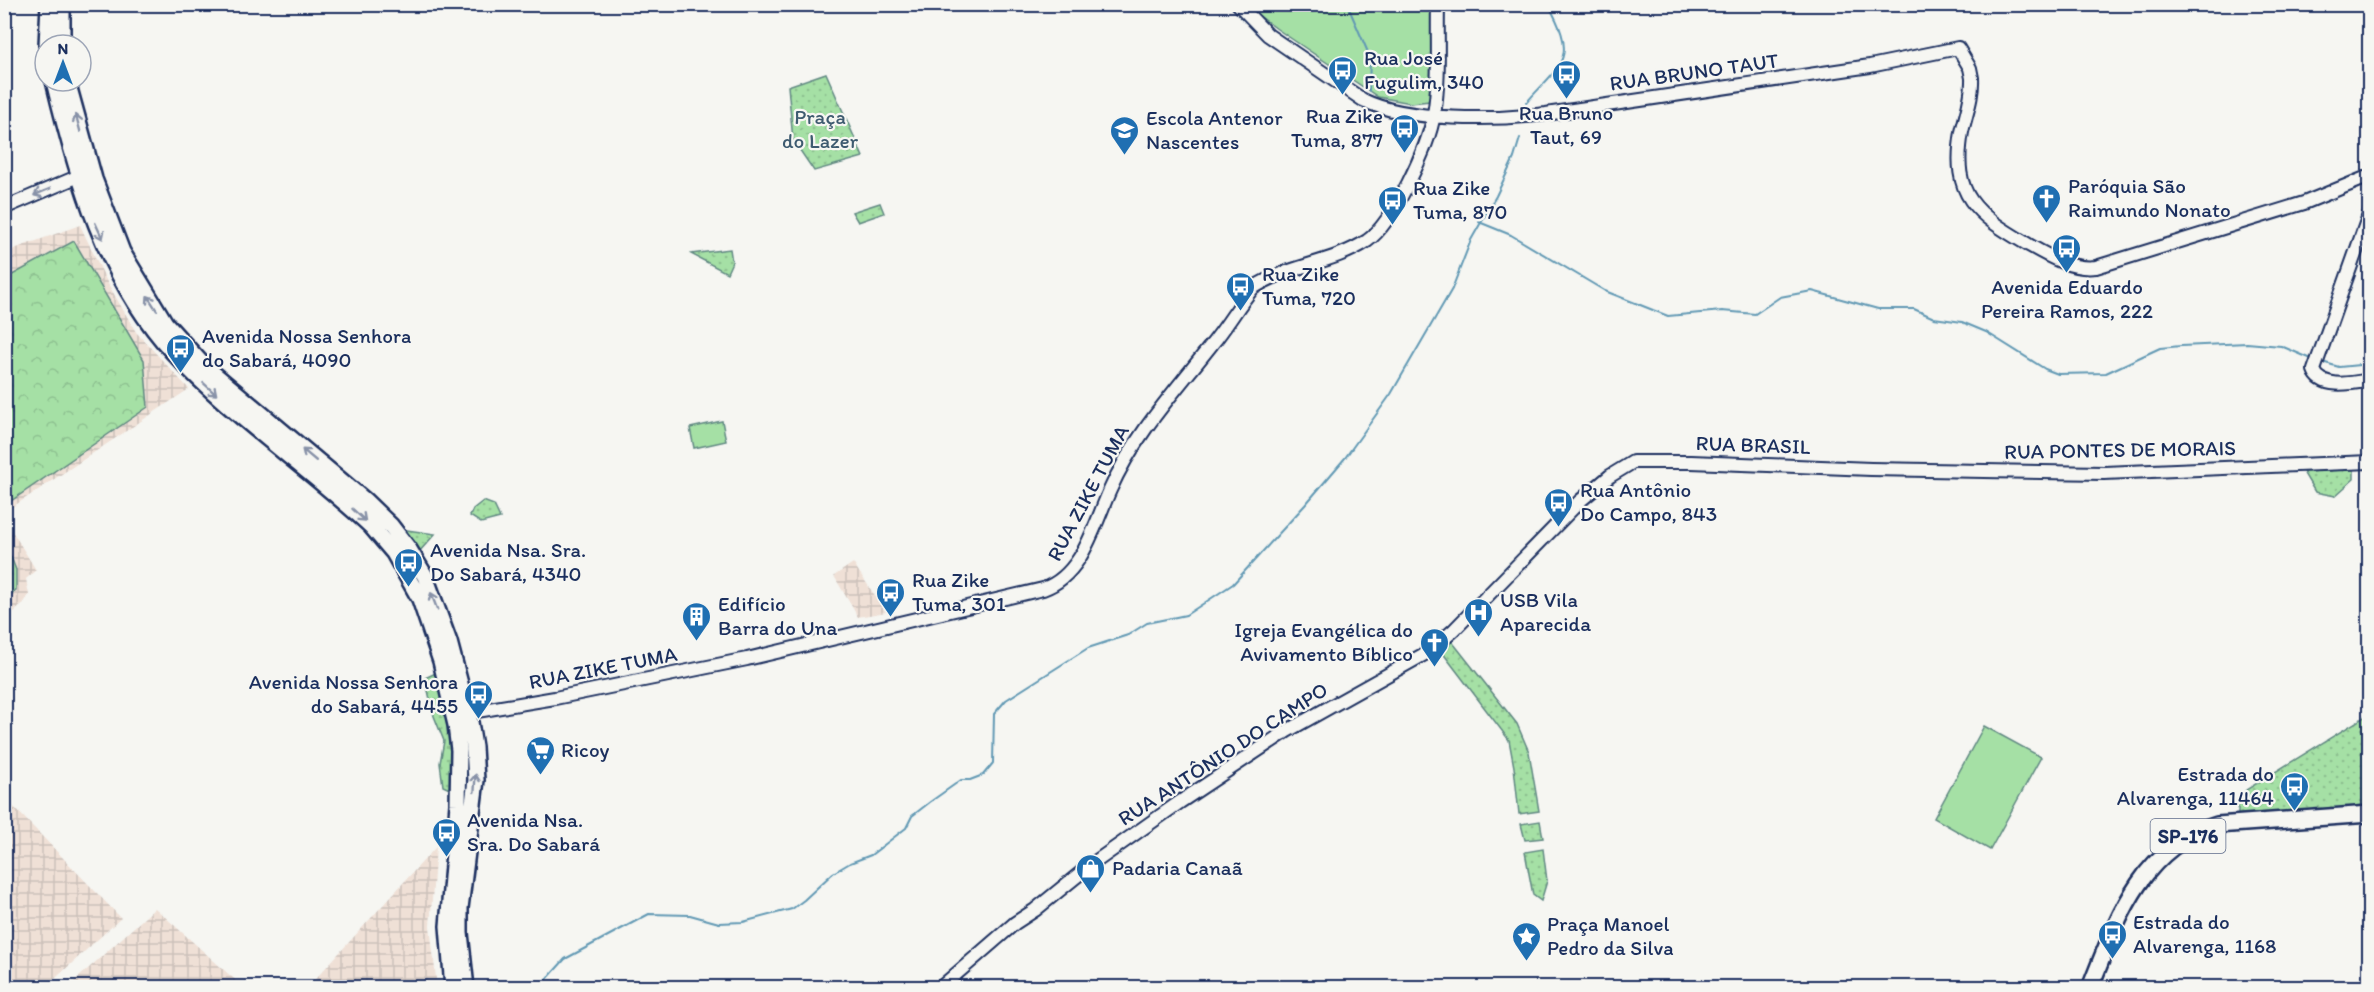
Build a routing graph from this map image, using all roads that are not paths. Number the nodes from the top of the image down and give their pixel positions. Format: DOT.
graph roads {
  1 [pos="49,4"];
  2 [pos="62,4"];
  3 [pos="1238,4"];
  4 [pos="1438,4"];
  5 [pos="48,33"];
  6 [pos="62,33"];
  7 [pos="58,93"];
  8 [pos="69,93"];
  9 [pos="1434,116"];
  10 [pos="86,173"];
  11 [pos="2370,176"];
  12 [pos="4,208"];
  13 [pos="2370,212"];
  14 [pos="2370,380"];
  15 [pos="1634,462"];
  16 [pos="2370,462"];
  17 [pos="1871,469"];
  18 [pos="461,714"];
  19 [pos="2370,814"];
  20 [pos="453,987"];
  21 [pos="466,987"];
  22 [pos="940,987"];
  23 [pos="2090,987"];
  1 -- 5 [label="main road"];
  2 -- 6 [label="main road"];
  3 -- 9 [label="street, RUA BRUNO TAUT"];
  4 -- 9 [label="street, RUA ZIKE TUMA"];
  7 -- 10 [label="main road"];
  10 -- 8 [label="main road, one-way"];
  9 -- 11 [label="street, RUA BRUNO TAUT"];
  9 -- 18 [label="street, RUA ZIKE TUMA"];
  10 -- 12 [label="street, one-way"];
  10 -- 18 [label="main road"];
  13 -- 14 [label="street"];
  15 -- 17 [label="street, RUA BRASIL"];
  15 -- 22 [label="street, RUA ANTÔNIO DO CAMPO"];
  16 -- 17 [label="street, RUA PONTES DE MORAIS"];
  18 -- 20 [label="main road"];
  21 -- 18 [label="main road, one-way"];
  19 -- 23 [label="main road, SP-176"];
}
